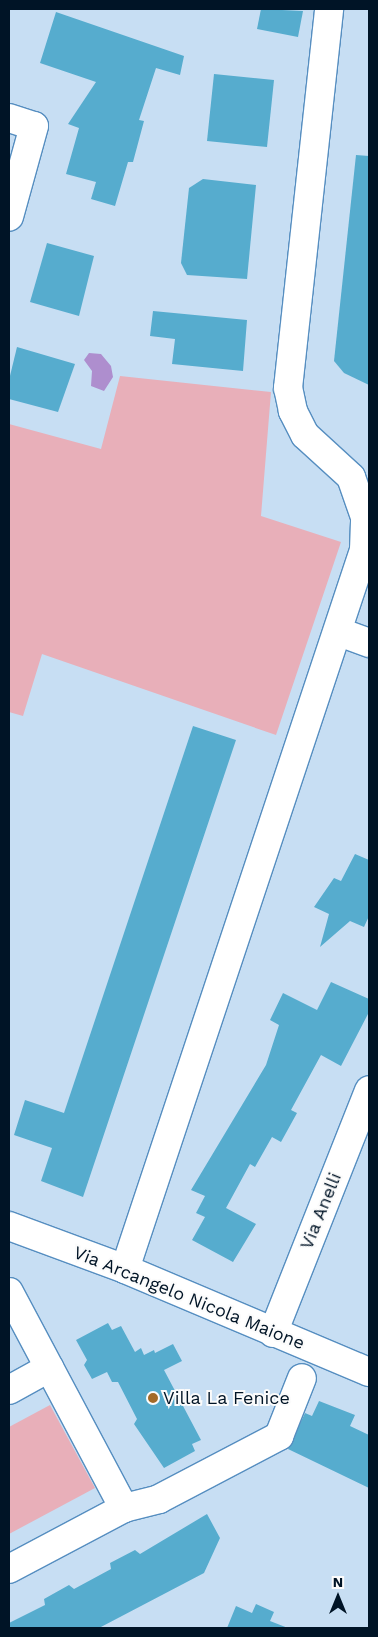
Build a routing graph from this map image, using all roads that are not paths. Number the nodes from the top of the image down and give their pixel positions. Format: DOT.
graph roads {
  1 [pos="329,9"];
  2 [pos="9,118"];
  3 [pos="9,217"];
  4 [pos="339,632"];
  5 [pos="369,643"];
  6 [pos="369,1090"];
  7 [pos="9,1226"];
  8 [pos="125,1269"];
  9 [pos="9,1292"];
  10 [pos="273,1333"];
  11 [pos="49,1368"];
  12 [pos="369,1372"];
  13 [pos="302,1378"];
  14 [pos="9,1390"];
  15 [pos="124,1508"];
  16 [pos="9,1569"];
  1 -- 4 [label="street"];
  2 -- 3 [label="street"];
  4 -- 5 [label="street"];
  4 -- 8 [label="street"];
  6 -- 10 [label="street, Via Anelli"];
  7 -- 8 [label="street, Via Arcangelo Nicola Maione"];
  8 -- 10 [label="street, Via Arcangelo Nicola Maione"];
  9 -- 11 [label="street"];
  10 -- 12 [label="street, Via Arcangelo Nicola Maione"];
  11 -- 14 [label="street"];
  11 -- 15 [label="street"];
  13 -- 15 [label="street"];
  15 -- 16 [label="street"];
}
